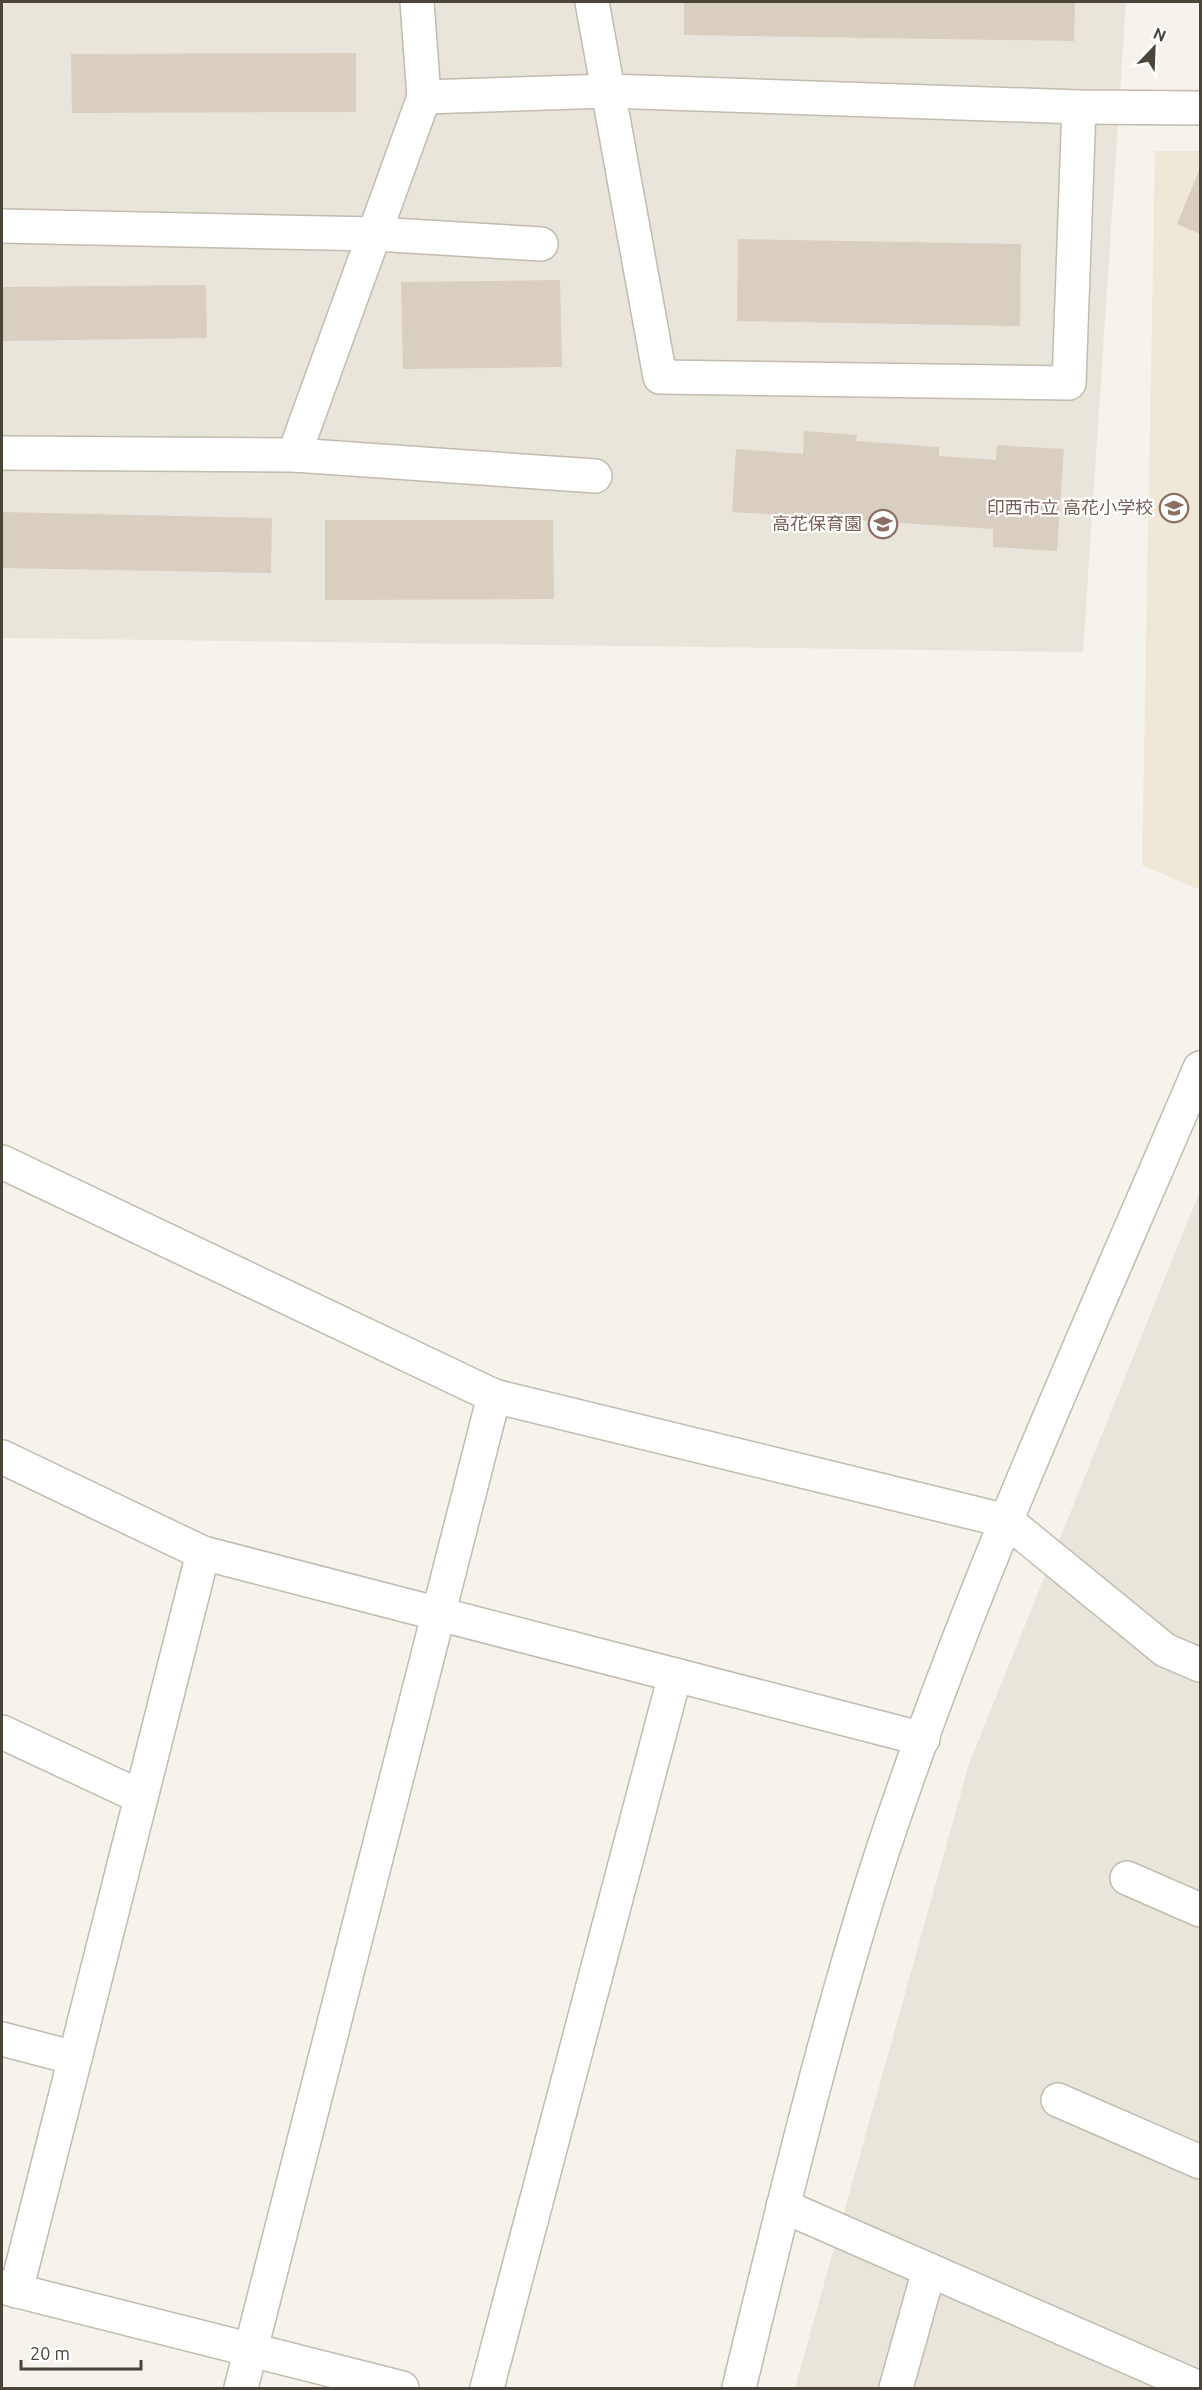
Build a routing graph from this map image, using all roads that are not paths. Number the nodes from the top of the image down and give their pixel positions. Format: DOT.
graph roads {
  1 [pos="417,2"];
  2 [pos="592,2"];
  3 [pos="608,91"];
  4 [pos="424,97"];
  5 [pos="1079,107"];
  6 [pos="1200,108"];
  7 [pos="2,226"];
  8 [pos="375,234"];
  9 [pos="541,244"];
  10 [pos="2,453"];
  11 [pos="294,455"];
  12 [pos="595,476"];
  13 [pos="1200,1068"];
  14 [pos="2,1162"];
  15 [pos="494,1396"];
  16 [pos="2,1457"];
  17 [pos="1007,1521"];
  18 [pos="203,1553"];
  19 [pos="439,1614"];
  20 [pos="1200,1665"];
  21 [pos="675,1675"];
  22 [pos="2,1732"];
  23 [pos="923,1739"];
  24 [pos="141,1797"];
  25 [pos="1127,1878"];
  26 [pos="1200,1910"];
  27 [pos="2,2039"];
  28 [pos="75,2058"];
  29 [pos="1058,2100"];
  30 [pos="1200,2162"];
  31 [pos="783,2206"];
  32 [pos="929,2270"];
  33 [pos="9,2289"];
  34 [pos="251,2350"];
  35 [pos="241,2388"];
  36 [pos="402,2388"];
  37 [pos="487,2388"];
  38 [pos="739,2388"];
  39 [pos="896,2388"];
  40 [pos="1199,2388"];
  1 -- 4 [label="street"];
  2 -- 3 [label="street"];
  3 -- 4 [label="street"];
  3 -- 5 [label="street"];
  3 -- 5 [label="street"];
  4 -- 8 [label="street"];
  5 -- 6 [label="street"];
  7 -- 8 [label="street"];
  8 -- 9 [label="street"];
  8 -- 11 [label="street"];
  10 -- 11 [label="street"];
  11 -- 12 [label="street"];
  13 -- 17 [label="street"];
  14 -- 15 [label="street"];
  15 -- 17 [label="street"];
  15 -- 19 [label="street"];
  16 -- 18 [label="street"];
  17 -- 20 [label="street"];
  17 -- 23 [label="street"];
  18 -- 19 [label="street"];
  18 -- 24 [label="street"];
  19 -- 21 [label="street"];
  19 -- 34 [label="street"];
  21 -- 23 [label="street"];
  21 -- 37 [label="street"];
  22 -- 24 [label="street"];
  23 -- 31 [label="street"];
  24 -- 28 [label="street"];
  25 -- 26 [label="street"];
  27 -- 28 [label="street"];
  28 -- 33 [label="street"];
  29 -- 30 [label="street"];
  31 -- 32 [label="street"];
  31 -- 38 [label="street"];
  32 -- 39 [label="street"];
  32 -- 40 [label="street"];
  33 -- 34 [label="street"];
  34 -- 35 [label="street"];
  34 -- 36 [label="street"];
}
